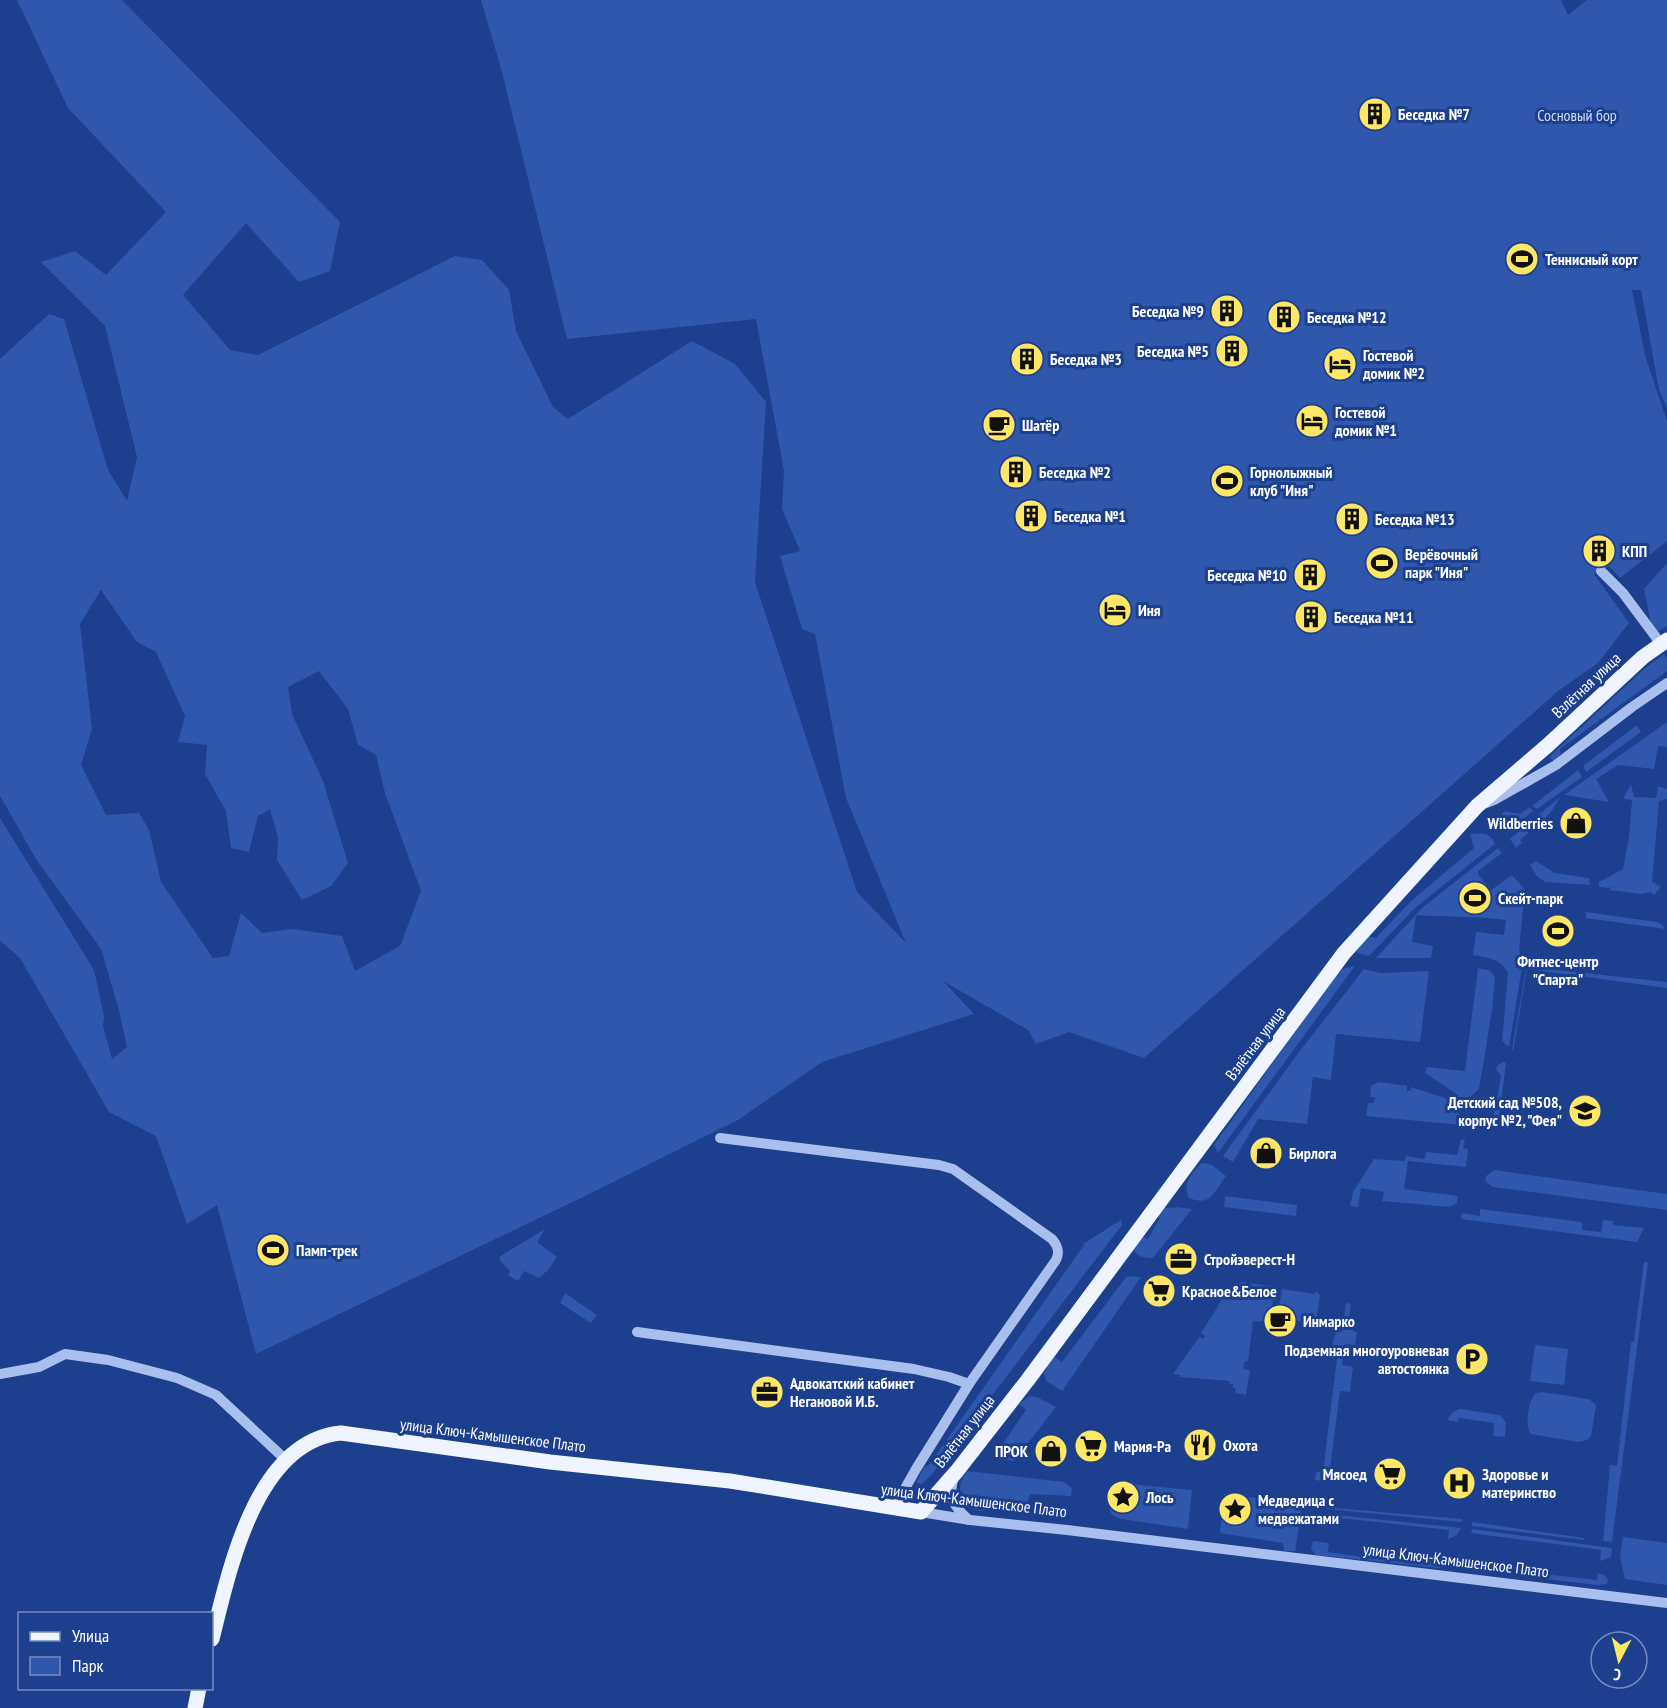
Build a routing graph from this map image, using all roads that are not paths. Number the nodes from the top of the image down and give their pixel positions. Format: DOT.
graph roads {
  1 [pos="1600,571"];
  2 [pos="1664,642"];
  3 [pos="1667,683"];
  4 [pos="1477,806"];
  5 [pos="720,1138"];
  6 [pos="637,1332"];
  7 [pos="0,1374"];
  8 [pos="969,1384"];
  9 [pos="286,1461"];
  10 [pos="957,1471"];
  11 [pos="894,1508"];
  12 [pos="921,1512"];
  13 [pos="969,1520"];
  14 [pos="1667,1603"];
  15 [pos="213,1635"];
  16 [pos="199,1690"];
  17 [pos="195,1708"];
  1 -- 2 [label="street"];
  2 -- 4 [label="main road, Взлётная улица"];
  3 -- 4 [label="street"];
  4 -- 10 [label="main road, Взлётная улица"];
  5 -- 8 [label="street"];
  6 -- 8 [label="street"];
  7 -- 9 [label="street"];
  8 -- 11 [label="street"];
  9 -- 11 [label="main road, улица Ключ-Камышенское Плато"];
  9 -- 15 [label="main road, улица Ключ-Камышенское Плато"];
  10 -- 12 [label="main road, Взлётная улица"];
  10 -- 13 [label="street"];
  11 -- 12 [label="main road, улица Ключ-Камышенское Плато"];
  12 -- 13 [label="street, улица Ключ-Камышенское Плато"];
  13 -- 14 [label="street, улица Ключ-Камышенское Плато"];
  16 -- 17 [label="main road"];
}
